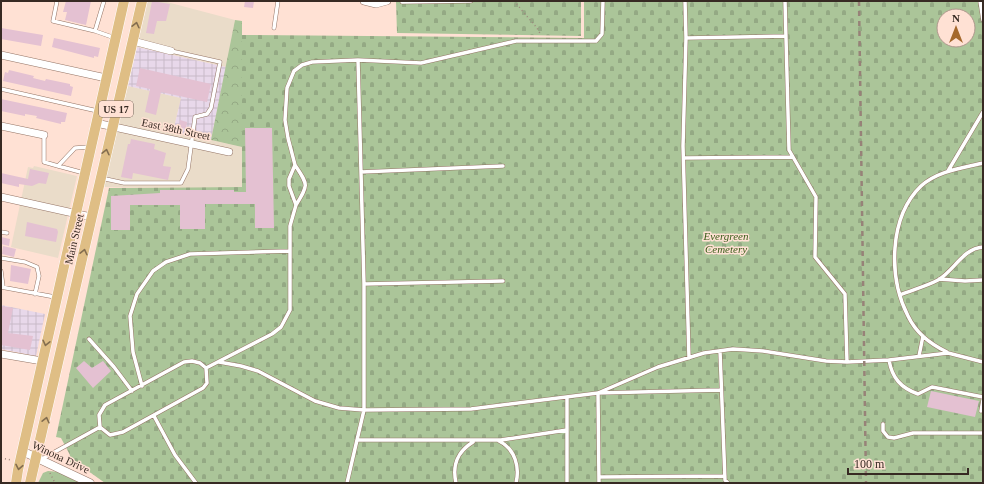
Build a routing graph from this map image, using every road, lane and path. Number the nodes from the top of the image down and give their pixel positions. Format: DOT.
graph roads {
  1 [pos="57,1"];
  2 [pos="104,1"];
  3 [pos="124,1"];
  4 [pos="142,1"];
  5 [pos="278,1"];
  6 [pos="364,1"];
  7 [pos="453,1"];
  8 [pos="471,1"];
  9 [pos="514,1"];
  10 [pos="603,1"];
  11 [pos="685,1"];
  12 [pos="785,1"];
  13 [pos="980,1"];
  14 [pos="386,2"];
  15 [pos="402,2"];
  16 [pos="983,20"];
  17 [pos="274,28"];
  18 [pos="95,31"];
  19 [pos="785,36"];
  20 [pos="686,38"];
  21 [pos="116,39"];
  22 [pos="133,41"];
  23 [pos="543,41"];
  24 [pos="172,51"];
  25 [pos="1,55"];
  26 [pos="358,60"];
  27 [pos="106,78"];
  28 [pos="1,89"];
  29 [pos="98,111"];
  30 [pos="983,112"];
  31 [pos="115,115"];
  32 [pos="96,123"];
  33 [pos="1,126"];
  34 [pos="112,126"];
  35 [pos="44,135"];
  36 [pos="193,143"];
  37 [pos="90,147"];
  38 [pos="229,152"];
  39 [pos="793,157"];
  40 [pos="684,158"];
  41 [pos="983,163"];
  42 [pos="295,165"];
  43 [pos="58,166"];
  44 [pos="503,166"];
  45 [pos="361,172"];
  46 [pos="948,172"];
  47 [pos="84,173"];
  48 [pos="100,178"];
  49 [pos="1,197"];
  50 [pos="296,205"];
  51 [pos="75,214"];
  52 [pos="92,217"];
  53 [pos="1,232"];
  54 [pos="7,233"];
  55 [pos="983,247"];
  56 [pos="290,251"];
  57 [pos="1,258"];
  58 [pos="1,271"];
  59 [pos="939,279"];
  60 [pos="983,280"];
  61 [pos="503,281"];
  62 [pos="364,284"];
  63 [pos="2,287"];
  64 [pos="35,294"];
  65 [pos="900,295"];
  66 [pos="56,297"];
  67 [pos="923,336"];
  68 [pos="89,339"];
  69 [pos="720,351"];
  70 [pos="948,353"];
  71 [pos="1,354"];
  72 [pos="919,356"];
  73 [pos="689,358"];
  74 [pos="889,360"];
  75 [pos="42,361"];
  76 [pos="219,362"];
  77 [pos="847,362"];
  78 [pos="983,362"];
  79 [pos="206,368"];
  80 [pos="142,386"];
  81 [pos="721,390"];
  82 [pos="132,391"];
  83 [pos="598,393"];
  84 [pos="567,398"];
  85 [pos="983,399"];
  86 [pos="364,410"];
  87 [pos="981,412"];
  88 [pos="154,416"];
  89 [pos="883,424"];
  90 [pos="100,427"];
  91 [pos="567,430"];
  92 [pos="983,434"];
  93 [pos="357,440"];
  94 [pos="497,440"];
  95 [pos="474,442"];
  96 [pos="22,451"];
  97 [pos="39,459"];
  98 [pos="599,477"];
  99 [pos="726,480"];
  100 [pos="16,483"];
  101 [pos="30,483"];
  102 [pos="90,483"];
  103 [pos="196,483"];
  104 [pos="347,483"];
  105 [pos="456,483"];
  106 [pos="516,483"];
  107 [pos="567,483"];
  108 [pos="599,483"];
  109 [pos="720,483"];
  1 -- 18 [label="lane"];
  2 -- 18 [label="lane"];
  3 -- 21 [label="main road, Main Street / US 17"];
  22 -- 4 [label="main road, Main Street / US 17, one-way"];
  5 -- 17 [label="lane"];
  6 -- 14 [label="street"];
  7 -- 8 [label="lane"];
  7 -- 15 [label="lane"];
  9 -- 23 [label="path"];
  10 -- 23 [label="lane"];
  11 -- 20 [label="lane"];
  12 -- 19 [label="lane"];
  13 -- 16 [label="lane"];
  18 -- 21 [label="lane"];
  19 -- 20 [label="lane"];
  19 -- 39 [label="lane"];
  20 -- 40 [label="lane"];
  21 -- 27 [label="main road, Main Street / US 17"];
  22 -- 24 [label="street"];
  22 -- 31 [label="main road, Main Street / US 17"];
  23 -- 26 [label="lane"];
  24 -- 36 [label="lane"];
  25 -- 27 [label="street"];
  26 -- 42 [label="lane"];
  26 -- 45 [label="lane"];
  27 -- 29 [label="main road, Main Street / US 17"];
  28 -- 29 [label="lane"];
  29 -- 31 [label="lane"];
  29 -- 32 [label="main road, Main Street / US 17"];
  30 -- 46 [label="lane"];
  31 -- 34 [label="main road, Main Street / US 17"];
  32 -- 34 [label="street, East 38th Street"];
  32 -- 37 [label="main road, Main Street / US 17"];
  33 -- 35 [label="street"];
  34 -- 36 [label="street, East 38th Street"];
  48 -- 34 [label="main road, Main Street / US 17, one-way"];
  35 -- 43 [label="lane"];
  36 -- 38 [label="street, East 38th Street"];
  36 -- 48 [label="lane"];
  37 -- 43 [label="lane"];
  37 -- 47 [label="main road, Main Street / US 17"];
  39 -- 40 [label="lane"];
  39 -- 77 [label="lane"];
  40 -- 73 [label="lane"];
  41 -- 46 [label="lane"];
  42 -- 50 [label="lane"];
  42 -- 50 [label="lane"];
  43 -- 47 [label="lane"];
  44 -- 45 [label="lane"];
  45 -- 62 [label="lane"];
  46 -- 65 [label="lane"];
  47 -- 51 [label="main road, Main Street / US 17"];
  48 -- 52 [label="main road, Main Street / US 17"];
  49 -- 51 [label="street"];
  50 -- 56 [label="lane"];
  51 -- 52 [label="street"];
  51 -- 66 [label="main road, Main Street / US 17"];
  97 -- 52 [label="main road, Main Street / US 17, one-way"];
  53 -- 54 [label="lane"];
  55 -- 59 [label="lane"];
  56 -- 76 [label="lane"];
  56 -- 80 [label="lane"];
  57 -- 64 [label="lane"];
  58 -- 63 [label="lane"];
  59 -- 60 [label="lane"];
  59 -- 65 [label="lane"];
  61 -- 62 [label="lane"];
  62 -- 86 [label="lane"];
  63 -- 64 [label="lane"];
  64 -- 66 [label="lane"];
  65 -- 67 [label="lane"];
  66 -- 75 [label="main road, Main Street / US 17, one-way"];
  67 -- 70 [label="lane"];
  67 -- 72 [label="lane"];
  68 -- 82 [label="lane"];
  69 -- 73 [label="lane"];
  69 -- 77 [label="lane"];
  69 -- 81 [label="lane"];
  70 -- 72 [label="lane"];
  70 -- 78 [label="lane"];
  71 -- 75 [label="street"];
  72 -- 74 [label="lane"];
  73 -- 83 [label="lane"];
  74 -- 77 [label="lane"];
  74 -- 85 [label="lane"];
  75 -- 96 [label="main road, Main Street / US 17"];
  76 -- 79 [label="lane"];
  76 -- 86 [label="lane"];
  79 -- 80 [label="lane"];
  79 -- 88 [label="lane"];
  80 -- 82 [label="lane"];
  81 -- 83 [label="lane"];
  81 -- 99 [label="lane"];
  82 -- 90 [label="lane"];
  83 -- 84 [label="lane"];
  83 -- 98 [label="lane"];
  84 -- 86 [label="lane"];
  84 -- 91 [label="lane"];
  85 -- 87 [label="lane"];
  86 -- 93 [label="lane"];
  88 -- 90 [label="lane"];
  88 -- 103 [label="lane"];
  89 -- 92 [label="lane"];
  90 -- 97 [label="lane"];
  91 -- 94 [label="lane"];
  91 -- 107 [label="lane"];
  93 -- 95 [label="lane"];
  93 -- 104 [label="lane"];
  94 -- 95 [label="lane"];
  94 -- 106 [label="lane"];
  95 -- 105 [label="lane"];
  96 -- 97 [label="street, Winona Drive"];
  96 -- 100 [label="main road, Main Street / US 17, one-way"];
  97 -- 101 [label="main road, Main Street / US 17"];
  97 -- 102 [label="street, Winona Drive"];
  98 -- 99 [label="lane"];
  98 -- 108 [label="lane"];
  99 -- 109 [label="lane"];
}
